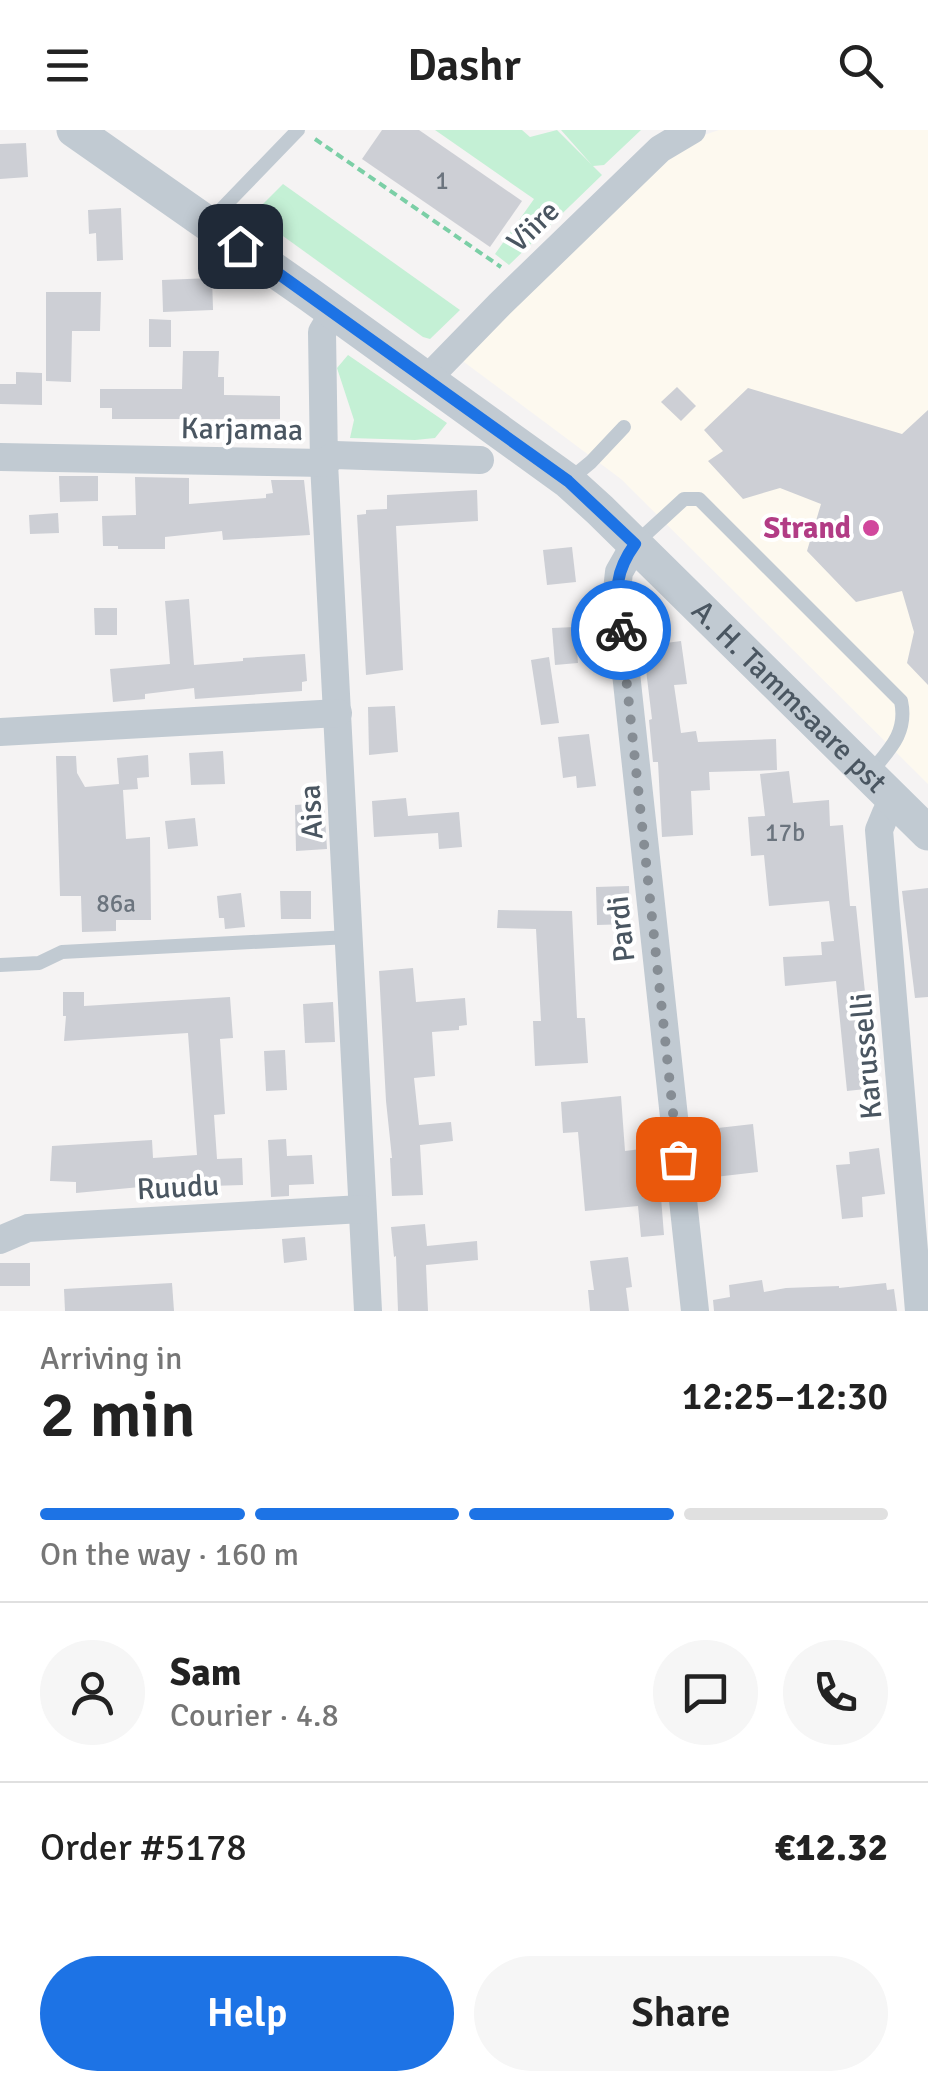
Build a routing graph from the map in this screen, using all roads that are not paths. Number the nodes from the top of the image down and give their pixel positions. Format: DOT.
graph roads {
  1 [pos="74,130"];
  2 [pos="302,130"];
  3 [pos="692,130"];
  4 [pos="208,224"];
  5 [pos="334,312"];
  6 [pos="427,379"];
  7 [pos="624,427"];
  8 [pos="0,457"];
  9 [pos="480,460"];
  10 [pos="324,463"];
  11 [pos="568,481"];
  12 [pos="635,544"];
  13 [pos="338,713"];
  14 [pos="0,732"];
  15 [pos="869,774"];
  16 [pos="896,802"];
  17 [pos="928,833"];
  18 [pos="350,937"];
  19 [pos="0,966"];
  20 [pos="362,1208"];
  21 [pos="0,1240"];
  22 [pos="368,1311"];
  23 [pos="695,1311"];
  24 [pos="919,1311"];
  1 -- 4 [label="street, A. H. Tammsaare pst"];
  2 -- 4 [label="lane"];
  3 -- 6 [label="street, Viire"];
  4 -- 5 [label="street, A. H. Tammsaare pst"];
  5 -- 6 [label="street, A. H. Tammsaare pst"];
  5 -- 10 [label="street, Aisa"];
  6 -- 11 [label="street, A. H. Tammsaare pst"];
  7 -- 11 [label="lane"];
  8 -- 10 [label="street, Karjamaa"];
  9 -- 10 [label="street, Karjamaa"];
  10 -- 13 [label="street, Aisa"];
  11 -- 12 [label="street, A. H. Tammsaare pst"];
  12 -- 15 [label="street, A. H. Tammsaare pst"];
  12 -- 15 [label="lane"];
  12 -- 23 [label="street, Pardi"];
  13 -- 14 [label="street"];
  13 -- 18 [label="street, Aisa"];
  15 -- 16 [label="street, A. H. Tammsaare pst"];
  16 -- 17 [label="street, A. H. Tammsaare pst"];
  16 -- 24 [label="street, Karusselli"];
  18 -- 19 [label="lane"];
  18 -- 20 [label="street, Aisa"];
  20 -- 21 [label="street, Ruudu"];
  20 -- 22 [label="street, Aisa"];
}
